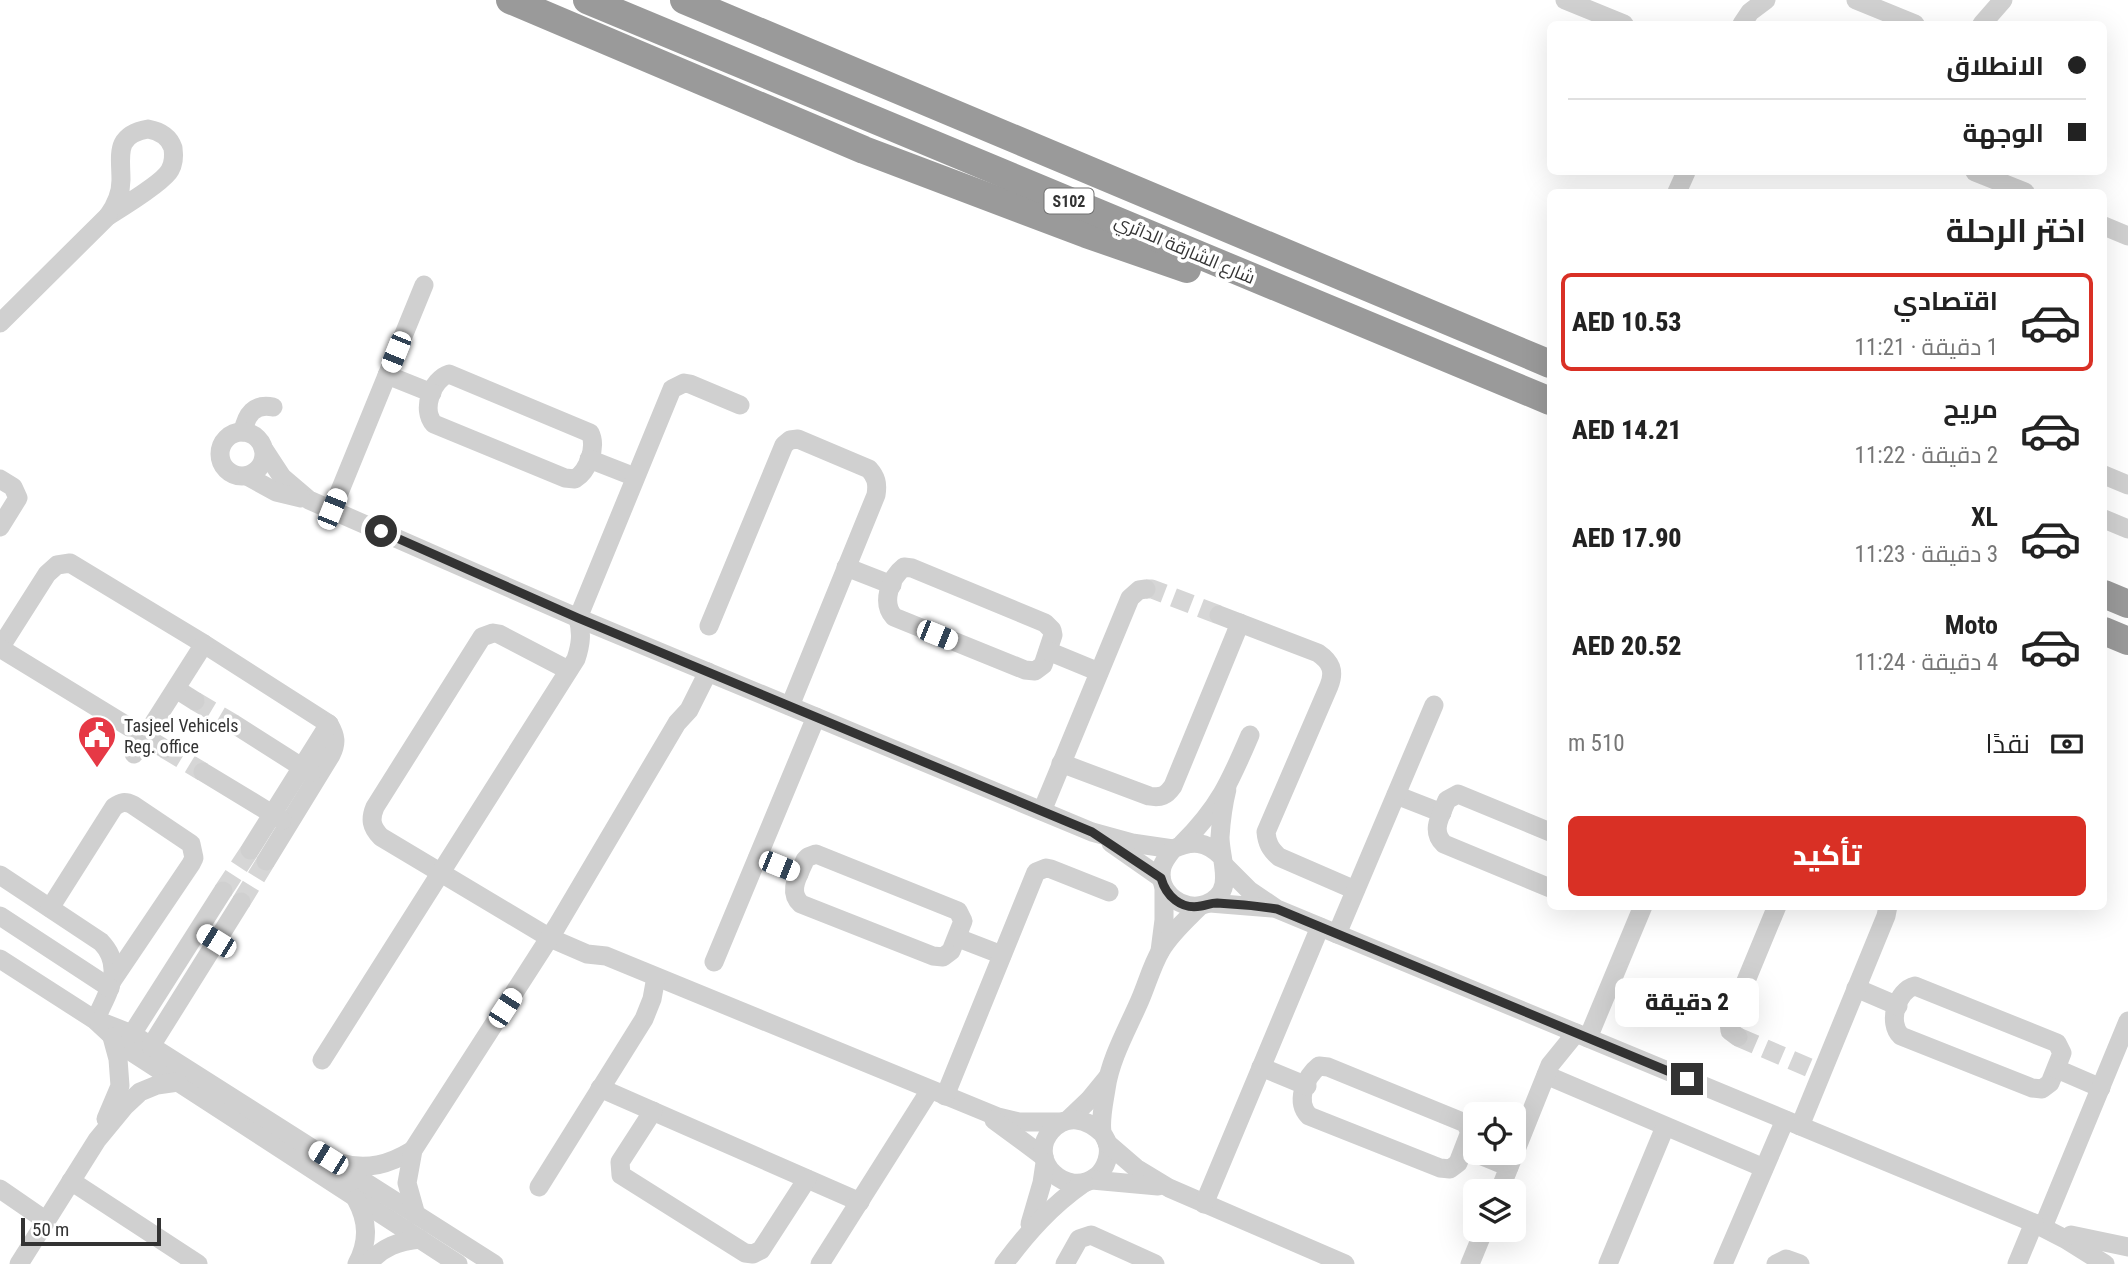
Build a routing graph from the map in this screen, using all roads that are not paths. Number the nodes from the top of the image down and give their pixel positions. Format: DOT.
graph roads {
  1 [pos="510,0"];
  2 [pos="587,0"];
  3 [pos="684,0"];
  4 [pos="1565,0"];
  5 [pos="1766,0"];
  6 [pos="1856,0"];
  7 [pos="2003,0"];
  8 [pos="1617,21"];
  9 [pos="1744,21"];
  10 [pos="1908,21"];
  11 [pos="1985,21"];
  12 [pos="1982,175"];
  13 [pos="2018,189"];
  14 [pos="108,216"];
  15 [pos="2107,227"];
  16 [pos="2128,236"];
  17 [pos="424,285"];
  18 [pos="1335,312"];
  19 [pos="0,323"];
  20 [pos="1542,356"];
  21 [pos="387,375"];
  22 [pos="432,393"];
  23 [pos="1547,400"];
  24 [pos="740,405"];
  25 [pos="273,407"];
  26 [pos="243,432"];
  27 [pos="263,448"];
  28 [pos="589,459"];
  29 [pos="247,476"];
  30 [pos="2107,476"];
  31 [pos="635,477"];
  32 [pos="0,479"];
  33 [pos="2128,485"];
  34 [pos="309,499"];
  35 [pos="332,509"];
  36 [pos="2107,520"];
  37 [pos="0,527"];
  38 [pos="2128,529"];
  39 [pos="846,567"];
  40 [pos="892,585"];
  41 [pos="1146,589"];
  42 [pos="2107,595"];
  43 [pos="2128,604"];
  44 [pos="1219,615"];
  45 [pos="578,618"];
  46 [pos="1240,623"];
  47 [pos="709,626"];
  48 [pos="2107,632"];
  49 [pos="2128,641"];
  50 [pos="204,644"];
  51 [pos="0,648"];
  52 [pos="1048,651"];
  53 [pos="702,669"];
  54 [pos="568,670"];
  55 [pos="1099,672"];
  56 [pos="176,689"];
  57 [pos="195,701"];
  58 [pos="1434,705"];
  59 [pos="790,706"];
  60 [pos="816,717"];
  61 [pos="234,724"];
  62 [pos="1250,735"];
  63 [pos="145,736"];
  64 [pos="164,749"];
  65 [pos="134,754"];
  66 [pos="1061,763"];
  67 [pos="203,772"];
  68 [pos="310,772"];
  69 [pos="1227,789"];
  70 [pos="1396,795"];
  71 [pos="1041,811"];
  72 [pos="1442,813"];
  73 [pos="280,819"];
  74 [pos="1547,831"];
  75 [pos="1092,832"];
  76 [pos="1178,847"];
  77 [pos="258,855"];
  78 [pos="758,857"];
  79 [pos="1223,861"];
  80 [pos="440,873"];
  81 [pos="799,874"];
  82 [pos="0,875"];
  83 [pos="1163,883"];
  84 [pos="1547,887"];
  85 [pos="1355,890"];
  86 [pos="223,891"];
  87 [pos="1109,892"];
  88 [pos="241,902"];
  89 [pos="1205,904"];
  90 [pos="50,908"];
  91 [pos="1277,909"];
  92 [pos="1641,910"];
  93 [pos="1775,910"];
  94 [pos="1887,910"];
  95 [pos="0,916"];
  96 [pos="198,930"];
  97 [pos="1328,930"];
  98 [pos="553,932"];
  99 [pos="958,938"];
  100 [pos="216,941"];
  101 [pos="1160,952"];
  102 [pos="1002,955"];
  103 [pos="0,959"];
  104 [pos="714,962"];
  105 [pos="656,977"];
  106 [pos="111,984"];
  107 [pos="1856,988"];
  108 [pos="1898,1006"];
  109 [pos="94,1020"];
  110 [pos="2128,1021"];
  111 [pos="132,1034"];
  112 [pos="1582,1035"];
  113 [pos="112,1037"];
  114 [pos="1738,1037"];
  115 [pos="151,1046"];
  116 [pos="321,1060"];
  117 [pos="1261,1067"];
  118 [pos="2057,1069"];
  119 [pos="1546,1075"];
  120 [pos="1108,1077"];
  121 [pos="178,1082"];
  122 [pos="1307,1086"];
  123 [pos="600,1088"];
  124 [pos="2101,1088"];
  125 [pos="938,1093"];
  126 [pos="978,1110"];
  127 [pos="653,1111"];
  128 [pos="1065,1121"];
  129 [pos="1463,1122"];
  130 [pos="1792,1123"];
  131 [pos="1665,1127"];
  132 [pos="1105,1138"];
  133 [pos="97,1140"];
  134 [pos="413,1150"];
  135 [pos="1463,1153"];
  136 [pos="328,1158"];
  137 [pos="1044,1160"];
  138 [pos="1504,1165"];
  139 [pos="1509,1167"];
  140 [pos="1764,1168"];
  141 [pos="807,1179"];
  142 [pos="1504,1179"];
  143 [pos="71,1181"];
  144 [pos="1088,1181"];
  145 [pos="539,1187"];
  146 [pos="1169,1188"];
  147 [pos="0,1189"];
  148 [pos="356,1199"];
  149 [pos="860,1202"];
  150 [pos="1205,1203"];
  151 [pos="416,1215"];
  152 [pos="45,1220"];
  153 [pos="2039,1225"];
  154 [pos="420,1239"];
  155 [pos="1021,1241"];
  156 [pos="1479,1242"];
  157 [pos="2128,1247"];
  158 [pos="1729,1262"];
  159 [pos="19,1264"];
  160 [pos="198,1264"];
  161 [pos="357,1264"];
  162 [pos="368,1264"];
  163 [pos="458,1264"];
  164 [pos="494,1264"];
  165 [pos="820,1264"];
  166 [pos="1004,1264"];
  167 [pos="1065,1264"];
  168 [pos="1155,1264"];
  169 [pos="1345,1264"];
  170 [pos="1470,1264"];
  171 [pos="1608,1264"];
  172 [pos="1776,1264"];
  173 [pos="1800,1264"];
  174 [pos="2017,1264"];
  175 [pos="2105,1264"];
  1 -- 18 [label="highway"];
  2 -- 18 [label="highway, شارع الشارقة الدائري / S102"];
  3 -- 20 [label="highway, شارع الشارقة الدائري / S102"];
  4 -- 8 [label="street"];
  5 -- 9 [label="street"];
  6 -- 10 [label="street"];
  7 -- 11 [label="street"];
  12 -- 13 [label="street"];
  14 -- 19 [label="street"];
  15 -- 16 [label="street"];
  17 -- 21 [label="street"];
  18 -- 23 [label="highway, شارع الشارقة الدائري / S102"];
  21 -- 22 [label="street"];
  21 -- 35 [label="street"];
  22 -- 28 [label="street"];
  22 -- 28 [label="street"];
  24 -- 31 [label="street"];
  25 -- 26 [label="street"];
  26 -- 27 [label="street"];
  26 -- 29 [label="street"];
  27 -- 29 [label="street"];
  27 -- 34 [label="street"];
  28 -- 31 [label="street"];
  29 -- 34 [label="street"];
  30 -- 33 [label="street"];
  31 -- 45 [label="street"];
  32 -- 37 [label="street"];
  34 -- 35 [label="street"];
  35 -- 45 [label="street"];
  36 -- 38 [label="street"];
  39 -- 40 [label="street"];
  39 -- 47 [label="street"];
  39 -- 59 [label="street"];
  40 -- 52 [label="street"];
  40 -- 52 [label="street"];
  41 -- 55 [label="street"];
  42 -- 43 [label="highway"];
  44 -- 46 [label="street"];
  45 -- 53 [label="street"];
  45 -- 54 [label="street"];
  46 -- 66 [label="street"];
  46 -- 85 [label="street"];
  48 -- 49 [label="highway"];
  50 -- 51 [label="street"];
  50 -- 56 [label="street"];
  50 -- 68 [label="street"];
  51 -- 63 [label="street"];
  52 -- 55 [label="street"];
  53 -- 59 [label="street"];
  53 -- 98 [label="street"];
  54 -- 80 [label="street"];
  54 -- 80 [label="street"];
  55 -- 66 [label="street"];
  56 -- 57 [label="street"];
  56 -- 63 [label="street"];
  58 -- 70 [label="street"];
  59 -- 60 [label="street"];
  60 -- 71 [label="street"];
  60 -- 78 [label="street"];
  61 -- 68 [label="street"];
  62 -- 69 [label="street"];
  63 -- 64 [label="street"];
  63 -- 65 [label="street"];
  66 -- 71 [label="street"];
  67 -- 73 [label="street"];
  68 -- 73 [label="street"];
  69 -- 76 [label="street"];
  69 -- 79 [label="street"];
  70 -- 72 [label="street"];
  70 -- 85 [label="street"];
  71 -- 75 [label="street"];
  72 -- 74 [label="street"];
  72 -- 84 [label="street"];
  73 -- 77 [label="street"];
  75 -- 76 [label="street"];
  75 -- 83 [label="street"];
  76 -- 79 [label="street"];
  76 -- 83 [label="street"];
  78 -- 81 [label="street"];
  78 -- 104 [label="street"];
  79 -- 89 [label="street"];
  79 -- 91 [label="street"];
  80 -- 98 [label="street"];
  80 -- 116 [label="street"];
  81 -- 99 [label="street"];
  81 -- 99 [label="street"];
  82 -- 90 [label="street"];
  83 -- 89 [label="street"];
  83 -- 101 [label="street"];
  85 -- 97 [label="street"];
  86 -- 96 [label="street"];
  87 -- 102 [label="street"];
  88 -- 100 [label="street"];
  89 -- 91 [label="street"];
  89 -- 101 [label="street"];
  90 -- 106 [label="street"];
  90 -- 106 [label="street"];
  91 -- 97 [label="street"];
  92 -- 112 [label="street"];
  93 -- 114 [label="street"];
  94 -- 107 [label="street"];
  95 -- 106 [label="street"];
  96 -- 100 [label="street"];
  96 -- 111 [label="street"];
  97 -- 112 [label="street"];
  97 -- 117 [label="street"];
  98 -- 105 [label="street"];
  98 -- 134 [label="street"];
  99 -- 102 [label="street"];
  100 -- 115 [label="street"];
  101 -- 120 [label="street"];
  102 -- 125 [label="street"];
  103 -- 109 [label="street"];
  105 -- 123 [label="street"];
  105 -- 125 [label="street"];
  106 -- 109 [label="street"];
  107 -- 108 [label="street"];
  107 -- 130 [label="street"];
  108 -- 118 [label="street"];
  108 -- 118 [label="street"];
  109 -- 111 [label="street"];
  109 -- 113 [label="street"];
  110 -- 124 [label="street"];
  111 -- 115 [label="street"];
  112 -- 119 [label="street"];
  112 -- 130 [label="street"];
  113 -- 121 [label="street"];
  113 -- 133 [label="street"];
  115 -- 136 [label="street"];
  117 -- 122 [label="street"];
  117 -- 150 [label="street"];
  118 -- 124 [label="street"];
  119 -- 131 [label="street"];
  119 -- 139 [label="street"];
  120 -- 128 [label="street"];
  120 -- 132 [label="street"];
  121 -- 133 [label="street"];
  121 -- 148 [label="street"];
  122 -- 129 [label="street"];
  122 -- 135 [label="street"];
  123 -- 127 [label="street"];
  123 -- 145 [label="street"];
  124 -- 153 [label="street"];
  125 -- 126 [label="street"];
  125 -- 149 [label="street"];
  126 -- 128 [label="street"];
  126 -- 137 [label="street"];
  127 -- 141 [label="street"];
  127 -- 141 [label="street"];
  128 -- 132 [label="street"];
  128 -- 137 [label="street"];
  130 -- 140 [label="street"];
  130 -- 153 [label="street"];
  131 -- 140 [label="street"];
  131 -- 171 [label="street"];
  132 -- 144 [label="street"];
  132 -- 146 [label="street"];
  133 -- 143 [label="street"];
  134 -- 136 [label="street"];
  134 -- 151 [label="street"];
  136 -- 151 [label="street"];
  137 -- 144 [label="street"];
  137 -- 155 [label="street"];
  138 -- 139 [label="street"];
  139 -- 142 [label="street"];
  140 -- 158 [label="street"];
  141 -- 149 [label="street"];
  143 -- 152 [label="street"];
  143 -- 160 [label="street"];
  144 -- 146 [label="street"];
  144 -- 155 [label="street"];
  146 -- 150 [label="street"];
  147 -- 152 [label="street"];
  148 -- 154 [label="street"];
  148 -- 161 [label="street"];
  149 -- 165 [label="street"];
  150 -- 169 [label="street"];
  151 -- 164 [label="street"];
  152 -- 159 [label="street"];
  153 -- 157 [label="street"];
  153 -- 174 [label="street"];
  153 -- 175 [label="street"];
  154 -- 162 [label="street"];
  154 -- 163 [label="street"];
  155 -- 166 [label="street"];
  156 -- 170 [label="street"];
  167 -- 168 [label="street"];
  172 -- 173 [label="street"];
}
